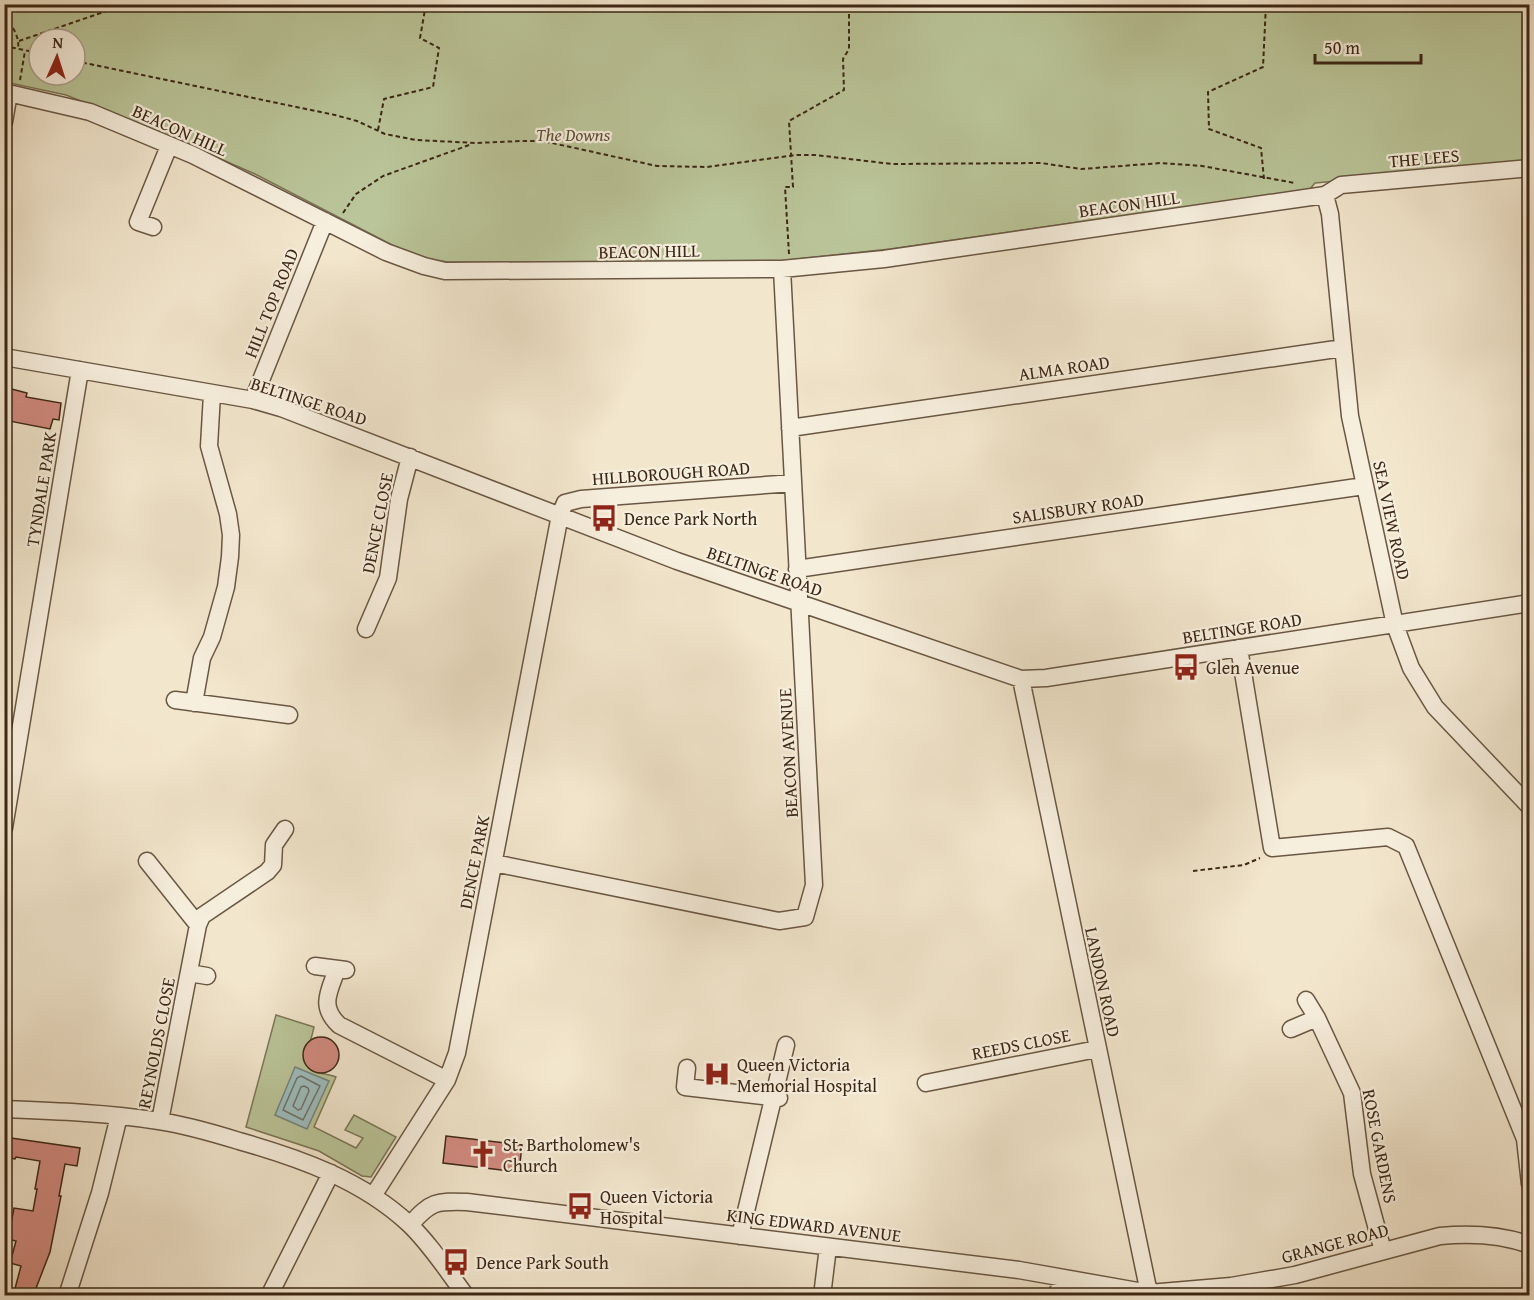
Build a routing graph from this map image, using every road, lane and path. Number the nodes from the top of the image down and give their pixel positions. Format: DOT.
graph roads {
  1 [pos="127,4"];
  2 [pos="426,4"];
  3 [pos="849,4"];
  4 [pos="1266,4"];
  5 [pos="4,16"];
  6 [pos="19,41"];
  7 [pos="4,46"];
  8 [pos="18,49"];
  9 [pos="25,51"];
  10 [pos="87,64"];
  11 [pos="10,93"];
  12 [pos="4,122"];
  13 [pos="378,130"];
  14 [pos="476,143"];
  15 [pos="169,146"];
  16 [pos="791,156"];
  17 [pos="1530,168"];
  18 [pos="1264,179"];
  19 [pos="1303,184"];
  20 [pos="1325,195"];
  21 [pos="330,223"];
  22 [pos="153,227"];
  23 [pos="786,268"];
  24 [pos="1343,348"];
  25 [pos="4,357"];
  26 [pos="80,370"];
  27 [pos="212,394"];
  28 [pos="253,400"];
  29 [pos="790,428"];
  30 [pos="410,457"];
  31 [pos="793,483"];
  32 [pos="1364,486"];
  33 [pos="560,514"];
  34 [pos="797,568"];
  35 [pos="1530,603"];
  36 [pos="799,604"];
  37 [pos="1395,625"];
  38 [pos="366,629"];
  39 [pos="1239,648"];
  40 [pos="1021,680"];
  41 [pos="175,700"];
  42 [pos="194,703"];
  43 [pos="289,715"];
  44 [pos="1530,807"];
  45 [pos="4,828"];
  46 [pos="285,829"];
  47 [pos="1272,848"];
  48 [pos="147,861"];
  49 [pos="494,863"];
  50 [pos="1193,871"];
  51 [pos="197,929"];
  52 [pos="315,966"];
  53 [pos="189,973"];
  54 [pos="207,976"];
  55 [pos="1306,1000"];
  56 [pos="1317,1018"];
  57 [pos="1291,1029"];
  58 [pos="786,1045"];
  59 [pos="1097,1050"];
  60 [pos="687,1068"];
  61 [pos="447,1080"];
  62 [pos="926,1083"];
  63 [pos="776,1098"];
  64 [pos="4,1109"];
  65 [pos="119,1116"];
  66 [pos="160,1121"];
  67 [pos="331,1173"];
  68 [pos="1530,1184"];
  69 [pos="373,1196"];
  70 [pos="410,1225"];
  71 [pos="740,1236"];
  72 [pos="1529,1241"];
  73 [pos="828,1247"];
  74 [pos="1383,1251"];
  75 [pos="1065,1279"];
  76 [pos="1233,1291"];
  77 [pos="1149,1293"];
  78 [pos="67,1296"];
  79 [pos="269,1296"];
  80 [pos="466,1296"];
  81 [pos="822,1296"];
  82 [pos="1055,1296"];
  1 -- 6 [label="path"];
  2 -- 13 [label="path"];
  3 -- 16 [label="path"];
  4 -- 18 [label="path"];
  5 -- 6 [label="path"];
  6 -- 8 [label="path"];
  7 -- 8 [label="path"];
  8 -- 9 [label="path"];
  9 -- 11 [label="path"];
  10 -- 13 [label="path"];
  11 -- 12 [label="street"];
  11 -- 15 [label="street, BEACON HILL"];
  13 -- 14 [label="path"];
  14 -- 16 [label="path"];
  14 -- 21 [label="path"];
  15 -- 21 [label="street, BEACON HILL"];
  15 -- 22 [label="street"];
  16 -- 18 [label="path"];
  16 -- 23 [label="path"];
  17 -- 20 [label="street, THE LEES"];
  18 -- 19 [label="path"];
  20 -- 23 [label="street, BEACON HILL"];
  20 -- 24 [label="street, SEA VIEW ROAD"];
  21 -- 23 [label="street, BEACON HILL"];
  21 -- 28 [label="street, HILL TOP ROAD"];
  23 -- 29 [label="street, BEACON AVENUE"];
  24 -- 29 [label="street, ALMA ROAD"];
  24 -- 32 [label="street, SEA VIEW ROAD"];
  25 -- 26 [label="street, BELTINGE ROAD"];
  26 -- 27 [label="street, BELTINGE ROAD"];
  26 -- 45 [label="street, TYNDALE PARK"];
  27 -- 28 [label="street, BELTINGE ROAD"];
  27 -- 42 [label="street"];
  28 -- 30 [label="street, BELTINGE ROAD"];
  29 -- 31 [label="street, BEACON AVENUE"];
  30 -- 33 [label="street, BELTINGE ROAD"];
  30 -- 38 [label="street, DENCE CLOSE"];
  31 -- 33 [label="street, HILLBOROUGH ROAD"];
  31 -- 34 [label="street, BEACON AVENUE"];
  32 -- 34 [label="street, SALISBURY ROAD"];
  32 -- 37 [label="street, SEA VIEW ROAD"];
  33 -- 36 [label="street, BELTINGE ROAD"];
  33 -- 49 [label="street, DENCE PARK"];
  34 -- 36 [label="street, BEACON AVENUE"];
  35 -- 37 [label="street, BELTINGE ROAD"];
  36 -- 40 [label="street, BELTINGE ROAD"];
  36 -- 49 [label="street, BEACON AVENUE"];
  37 -- 39 [label="street, BELTINGE ROAD"];
  37 -- 44 [label="street, SEA VIEW ROAD"];
  39 -- 40 [label="street, BELTINGE ROAD"];
  39 -- 47 [label="street"];
  40 -- 59 [label="street, LANDON ROAD"];
  41 -- 42 [label="street"];
  42 -- 43 [label="street"];
  46 -- 51 [label="street"];
  47 -- 50 [label="path"];
  47 -- 68 [label="street"];
  48 -- 51 [label="street"];
  49 -- 61 [label="street, DENCE PARK"];
  51 -- 53 [label="street, REYNOLDS CLOSE"];
  52 -- 61 [label="street"];
  53 -- 54 [label="street, REYNOLDS CLOSE"];
  53 -- 66 [label="street, REYNOLDS CLOSE"];
  55 -- 56 [label="street, ROSE GARDENS"];
  56 -- 57 [label="street"];
  56 -- 74 [label="street, ROSE GARDENS"];
  58 -- 63 [label="street"];
  59 -- 62 [label="street, REEDS CLOSE"];
  59 -- 77 [label="street, LANDON ROAD"];
  60 -- 63 [label="street"];
  61 -- 69 [label="street, DENCE PARK"];
  63 -- 71 [label="street"];
  64 -- 65 [label="street"];
  65 -- 66 [label="street"];
  65 -- 78 [label="street"];
  66 -- 67 [label="street"];
  67 -- 69 [label="street"];
  67 -- 79 [label="street"];
  69 -- 70 [label="street"];
  70 -- 71 [label="street, KING EDWARD AVENUE"];
  70 -- 80 [label="street"];
  71 -- 73 [label="street, KING EDWARD AVENUE"];
  72 -- 74 [label="street, GRANGE ROAD"];
  73 -- 75 [label="street, KING EDWARD AVENUE"];
  73 -- 81 [label="street"];
  74 -- 76 [label="street, GRANGE ROAD"];
  75 -- 77 [label="street, KING EDWARD AVENUE"];
  75 -- 82 [label="street"];
  76 -- 77 [label="street, GRANGE ROAD"];
}
